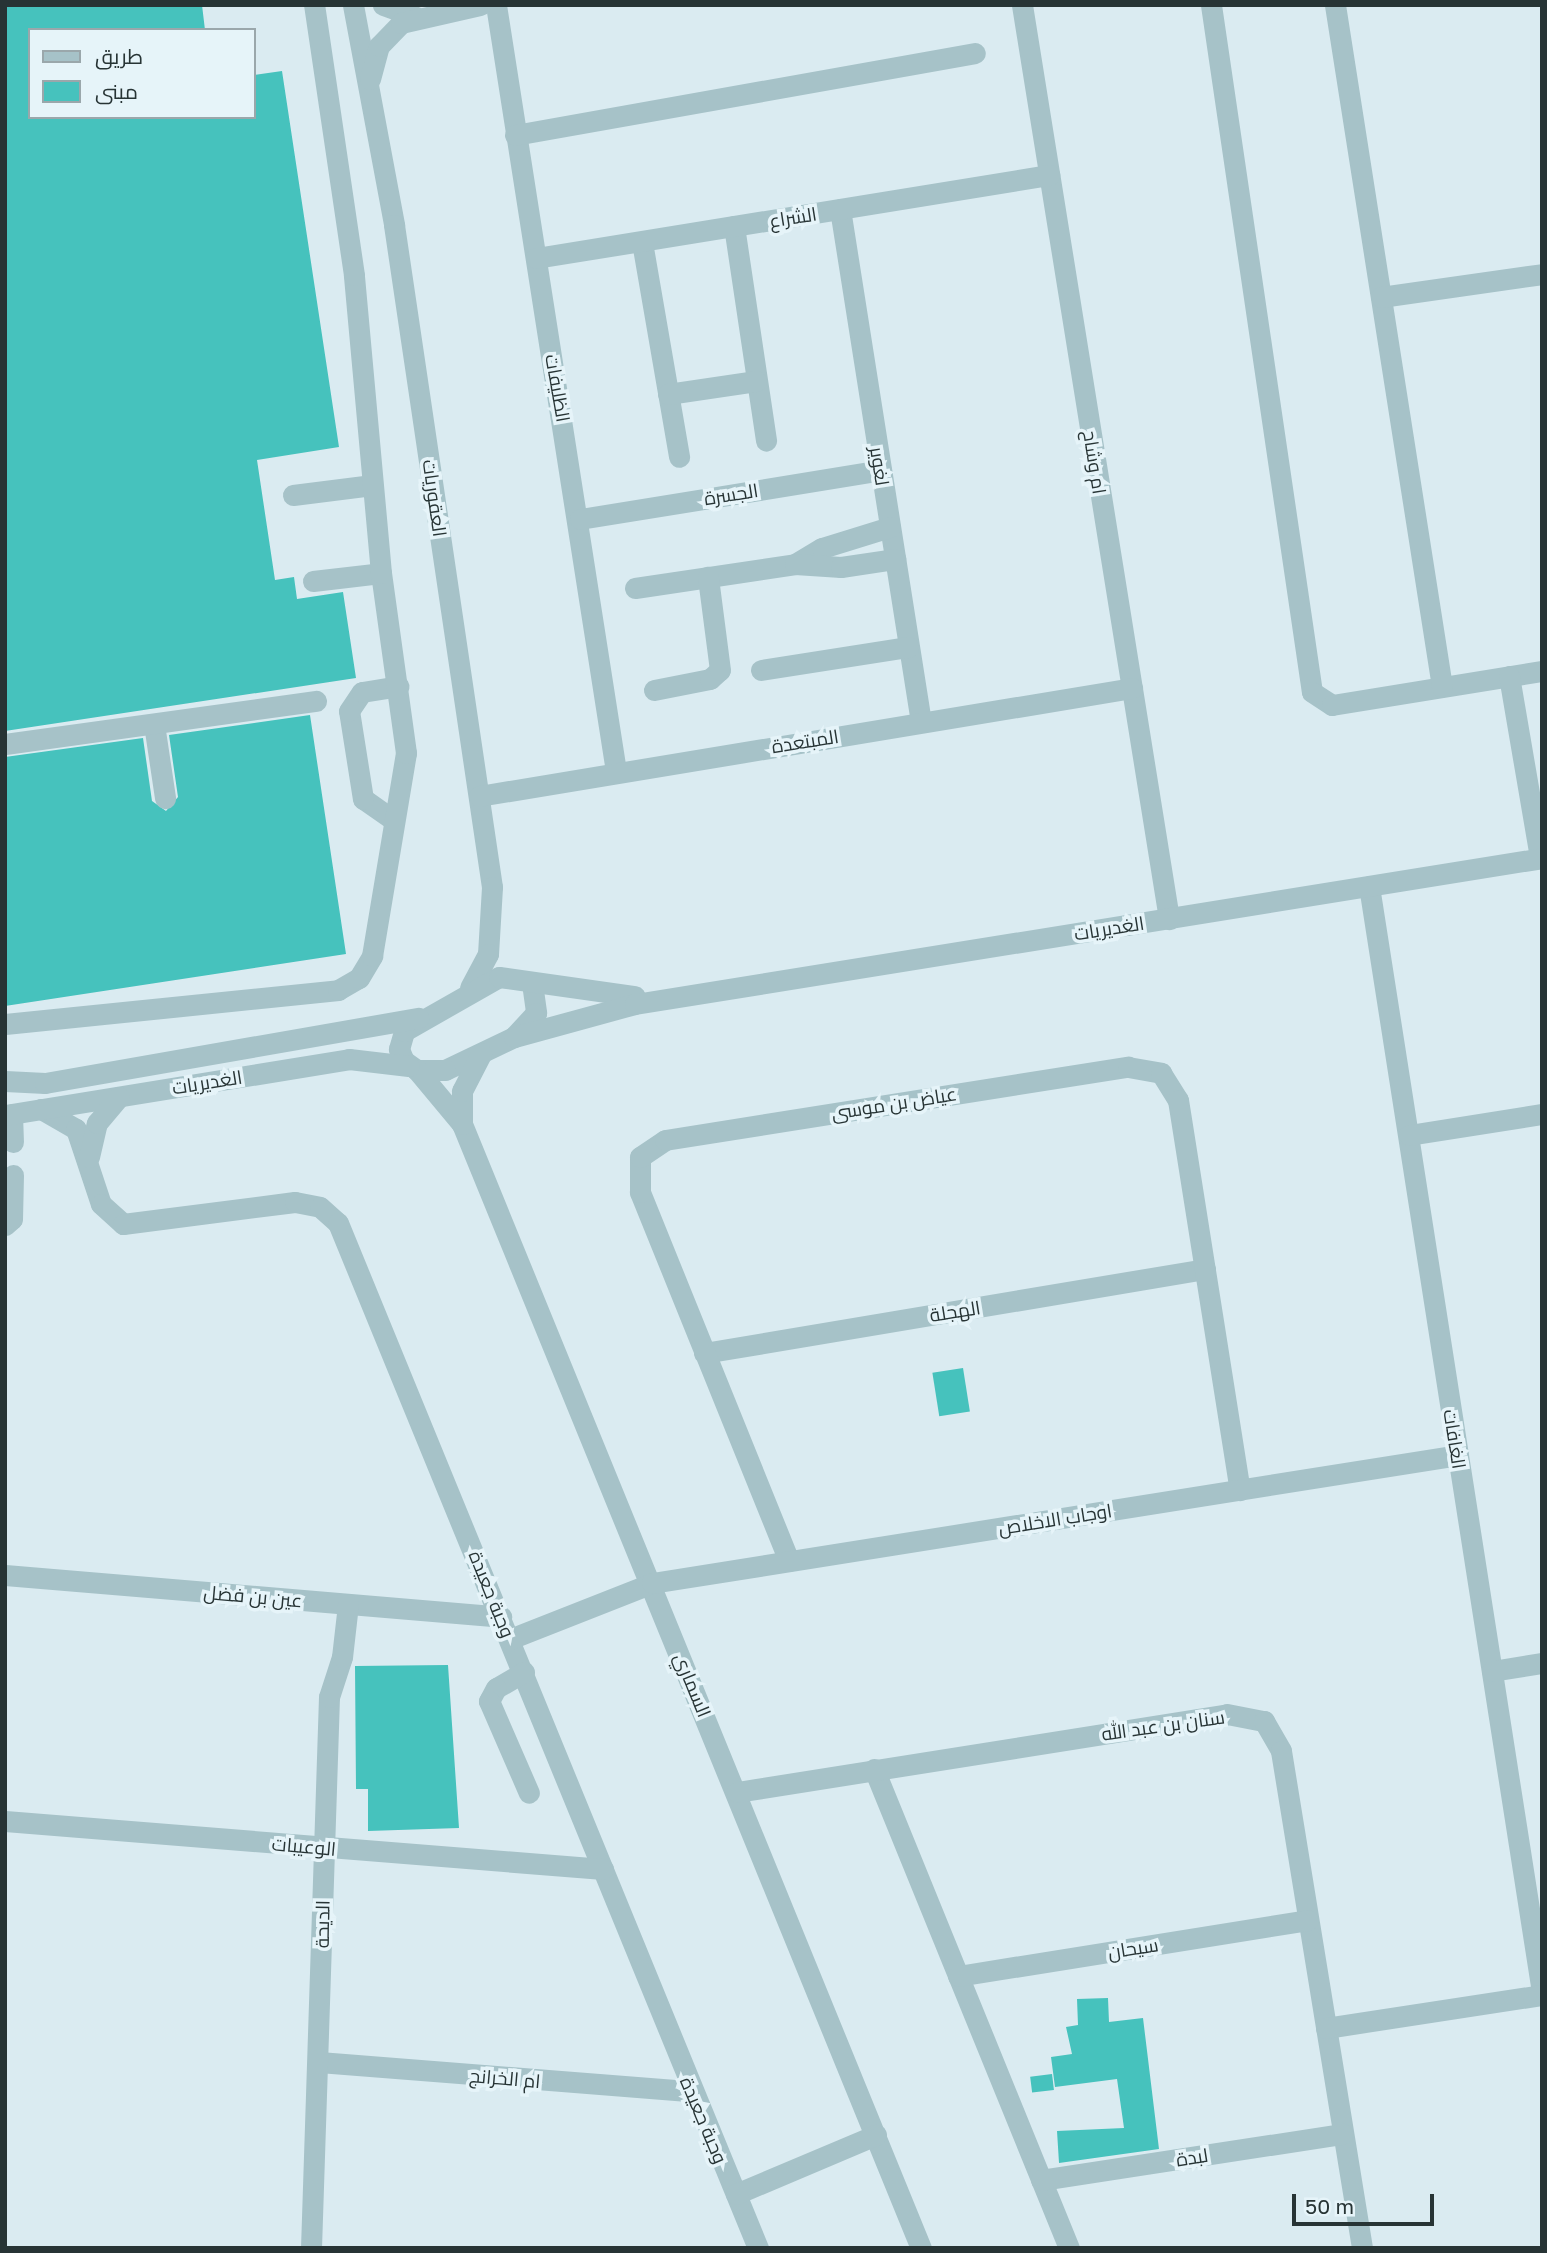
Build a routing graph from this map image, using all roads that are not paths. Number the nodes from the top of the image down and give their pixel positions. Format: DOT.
graph roads {
  1 [pos="314,5"];
  2 [pos="353,5"];
  3 [pos="383,5"];
  4 [pos="480,5"];
  5 [pos="496,5"];
  6 [pos="1022,5"];
  7 [pos="1211,5"];
  8 [pos="1335,5"];
  9 [pos="416,17"];
  10 [pos="975,53"];
  11 [pos="369,88"];
  12 [pos="515,135"];
  13 [pos="1049,175"];
  14 [pos="840,209"];
  15 [pos="734,226"];
  16 [pos="642,242"];
  17 [pos="536,258"];
  18 [pos="1542,274"];
  19 [pos="1381,297"];
  20 [pos="756,380"];
  21 [pos="668,394"];
  22 [pos="765,442"];
  23 [pos="679,457"];
  24 [pos="881,470"];
  25 [pos="372,485"];
  26 [pos="293,495"];
  27 [pos="580,519"];
  28 [pos="890,527"];
  29 [pos="895,559"];
  30 [pos="796,564"];
  31 [pos="381,573"];
  32 [pos="708,577"];
  33 [pos="313,582"];
  34 [pos="635,588"];
  35 [pos="908,646"];
  36 [pos="761,670"];
  37 [pos="1542,671"];
  38 [pos="1515,675"];
  39 [pos="398,686"];
  40 [pos="1442,687"];
  41 [pos="1132,688"];
  42 [pos="654,690"];
  43 [pos="316,701"];
  44 [pos="921,722"];
  45 [pos="154,724"];
  46 [pos="5,744"];
  47 [pos="1534,767"];
  48 [pos="616,771"];
  49 [pos="479,796"];
  50 [pos="164,798"];
  51 [pos="1542,806"];
  52 [pos="392,819"];
  53 [pos="1541,858"];
  54 [pos="1369,886"];
  55 [pos="1169,919"];
  56 [pos="532,983"];
  57 [pos="470,988"];
  58 [pos="676,998"];
  59 [pos="423,1016"];
  60 [pos="5,1024"];
  61 [pos="514,1037"];
  62 [pos="481,1053"];
  63 [pos="413,1068"];
  64 [pos="5,1081"];
  65 [pos="45,1083"];
  66 [pos="5,1091"];
  67 [pos="119,1097"];
  68 [pos="41,1110"];
  69 [pos="1542,1114"];
  70 [pos="9,1115"];
  71 [pos="463,1124"];
  72 [pos="1409,1135"];
  73 [pos="13,1142"];
  74 [pos="89,1157"];
  75 [pos="13,1175"];
  76 [pos="5,1225"];
  77 [pos="1205,1269"];
  78 [pos="704,1353"];
  79 [pos="1458,1455"];
  80 [pos="1240,1490"];
  81 [pos="789,1561"];
  82 [pos="5,1575"];
  83 [pos="652,1583"];
  84 [pos="348,1604"];
  85 [pos="501,1617"];
  86 [pos="510,1639"];
  87 [pos="1542,1663"];
  88 [pos="1492,1671"];
  89 [pos="524,1672"];
  90 [pos="874,1769"];
  91 [pos="737,1792"];
  92 [pos="529,1793"];
  93 [pos="5,1821"];
  94 [pos="324,1847"];
  95 [pos="603,1869"];
  96 [pos="1308,1920"];
  97 [pos="958,1976"];
  98 [pos="1542,1994"];
  99 [pos="1326,2028"];
  100 [pos="319,2062"];
  101 [pos="691,2091"];
  102 [pos="1343,2134"];
  103 [pos="876,2136"];
  104 [pos="1041,2180"];
  105 [pos="736,2194"];
  106 [pos="311,2248"];
  107 [pos="758,2248"];
  108 [pos="921,2248"];
  109 [pos="1069,2248"];
  110 [pos="1362,2248"];
  1 -- 25 [label="street"];
  2 -- 11 [label="street, العقوريات"];
  3 -- 9 [label="street"];
  4 -- 9 [label="street"];
  5 -- 12 [label="street, الظليفات"];
  6 -- 13 [label="street, ام وشاح"];
  7 -- 40 [label="street"];
  8 -- 19 [label="street"];
  9 -- 11 [label="street"];
  10 -- 12 [label="street"];
  11 -- 49 [label="street, العقوريات"];
  12 -- 17 [label="street, الظليفات"];
  13 -- 14 [label="street, الشراع"];
  13 -- 41 [label="street, ام وشاح"];
  14 -- 15 [label="street, الشراع"];
  14 -- 24 [label="street, لغوير"];
  15 -- 16 [label="street, الشراع"];
  15 -- 20 [label="street"];
  16 -- 17 [label="street, الشراع"];
  16 -- 21 [label="street"];
  17 -- 27 [label="street, الظليفات"];
  18 -- 19 [label="street"];
  19 -- 40 [label="street"];
  20 -- 21 [label="street"];
  20 -- 22 [label="street"];
  21 -- 23 [label="street"];
  24 -- 27 [label="street, الجسرة"];
  24 -- 28 [label="street, لغوير"];
  25 -- 26 [label="street"];
  25 -- 31 [label="street"];
  27 -- 48 [label="street, الظليفات"];
  28 -- 29 [label="street, لغوير"];
  28 -- 30 [label="street"];
  29 -- 30 [label="street"];
  29 -- 35 [label="street, لغوير"];
  30 -- 32 [label="street"];
  31 -- 33 [label="street"];
  31 -- 39 [label="street"];
  32 -- 34 [label="street"];
  32 -- 42 [label="street"];
  35 -- 36 [label="street"];
  35 -- 44 [label="street, لغوير"];
  37 -- 38 [label="street"];
  38 -- 40 [label="street"];
  38 -- 47 [label="street"];
  39 -- 52 [label="street"];
  39 -- 52 [label="street"];
  41 -- 44 [label="street, المبتعدة"];
  41 -- 55 [label="street, ام وشاح"];
  43 -- 45 [label="street"];
  44 -- 48 [label="street, المبتعدة"];
  45 -- 46 [label="street"];
  45 -- 50 [label="street"];
  47 -- 51 [label="street"];
  47 -- 53 [label="street"];
  48 -- 49 [label="street, المبتعدة"];
  49 -- 57 [label="street, العقوريات"];
  52 -- 60 [label="street"];
  53 -- 54 [label="street, الغديريات"];
  54 -- 55 [label="street, الغديريات"];
  54 -- 72 [label="street, الغافات"];
  55 -- 58 [label="street, الغديريات"];
  56 -- 57 [label="street, الغديريات"];
  56 -- 58 [label="street, الغديريات"];
  56 -- 61 [label="street"];
  57 -- 59 [label="street, الغديريات"];
  58 -- 61 [label="street, الغديريات"];
  59 -- 63 [label="street"];
  59 -- 65 [label="street, الغديريات"];
  61 -- 62 [label="street, الغديريات"];
  62 -- 63 [label="street, الغديريات"];
  62 -- 71 [label="street, السماري"];
  63 -- 67 [label="street, الغديريات"];
  63 -- 71 [label="street, السماري"];
  64 -- 65 [label="street, الغديريات"];
  65 -- 66 [label="street, الغديريات"];
  67 -- 68 [label="street, الغديريات"];
  67 -- 74 [label="street, وجبة جعيدة"];
  68 -- 70 [label="street, الغديريات"];
  68 -- 74 [label="street, وجبة جعيدة"];
  69 -- 72 [label="street"];
  70 -- 73 [label="street"];
  71 -- 83 [label="street, السماري"];
  72 -- 79 [label="street, الغافات"];
  74 -- 85 [label="street, وجبة جعيدة"];
  75 -- 76 [label="street"];
  77 -- 78 [label="street, الهجلة"];
  77 -- 78 [label="street, عياض بن موسى"];
  77 -- 80 [label="street, عياض بن موسى"];
  78 -- 81 [label="street, عياض بن موسى"];
  79 -- 80 [label="street, اوجاب الاخلاص"];
  79 -- 88 [label="street, الغافات"];
  80 -- 81 [label="street, اوجاب الاخلاص"];
  81 -- 83 [label="street, اوجاب الاخلاص"];
  82 -- 84 [label="street, عين بن فضل"];
  83 -- 86 [label="street, اوجاب الاخلاص"];
  83 -- 91 [label="street, السماري"];
  84 -- 85 [label="street, عين بن فضل"];
  84 -- 94 [label="street, الديحة"];
  85 -- 86 [label="street, وجبة جعيدة"];
  86 -- 89 [label="street, وجبة جعيدة"];
  87 -- 88 [label="street"];
  88 -- 98 [label="street, الغافات"];
  89 -- 92 [label="street"];
  89 -- 95 [label="street, وجبة جعيدة"];
  90 -- 91 [label="street, سنان بن عبد الله"];
  90 -- 96 [label="street, سنان بن عبد الله"];
  90 -- 97 [label="street"];
  91 -- 103 [label="street, السماري"];
  93 -- 94 [label="street, الوعيبات"];
  94 -- 95 [label="street, الوعيبات"];
  94 -- 100 [label="street, الديحة"];
  95 -- 101 [label="street, وجبة جعيدة"];
  96 -- 97 [label="street, سيحان"];
  96 -- 99 [label="street, سنان بن عبد الله"];
  97 -- 104 [label="street"];
  98 -- 99 [label="street"];
  99 -- 102 [label="street, سنان بن عبد الله"];
  100 -- 101 [label="street, ام الخرانج"];
  100 -- 106 [label="street, الديحة"];
  101 -- 105 [label="street, وجبة جعيدة"];
  102 -- 104 [label="street, لبدة"];
  102 -- 110 [label="street, سنان بن عبد الله"];
  103 -- 105 [label="street"];
  103 -- 108 [label="street, السماري"];
  104 -- 109 [label="street"];
  105 -- 107 [label="street, وجبة جعيدة"];
}
